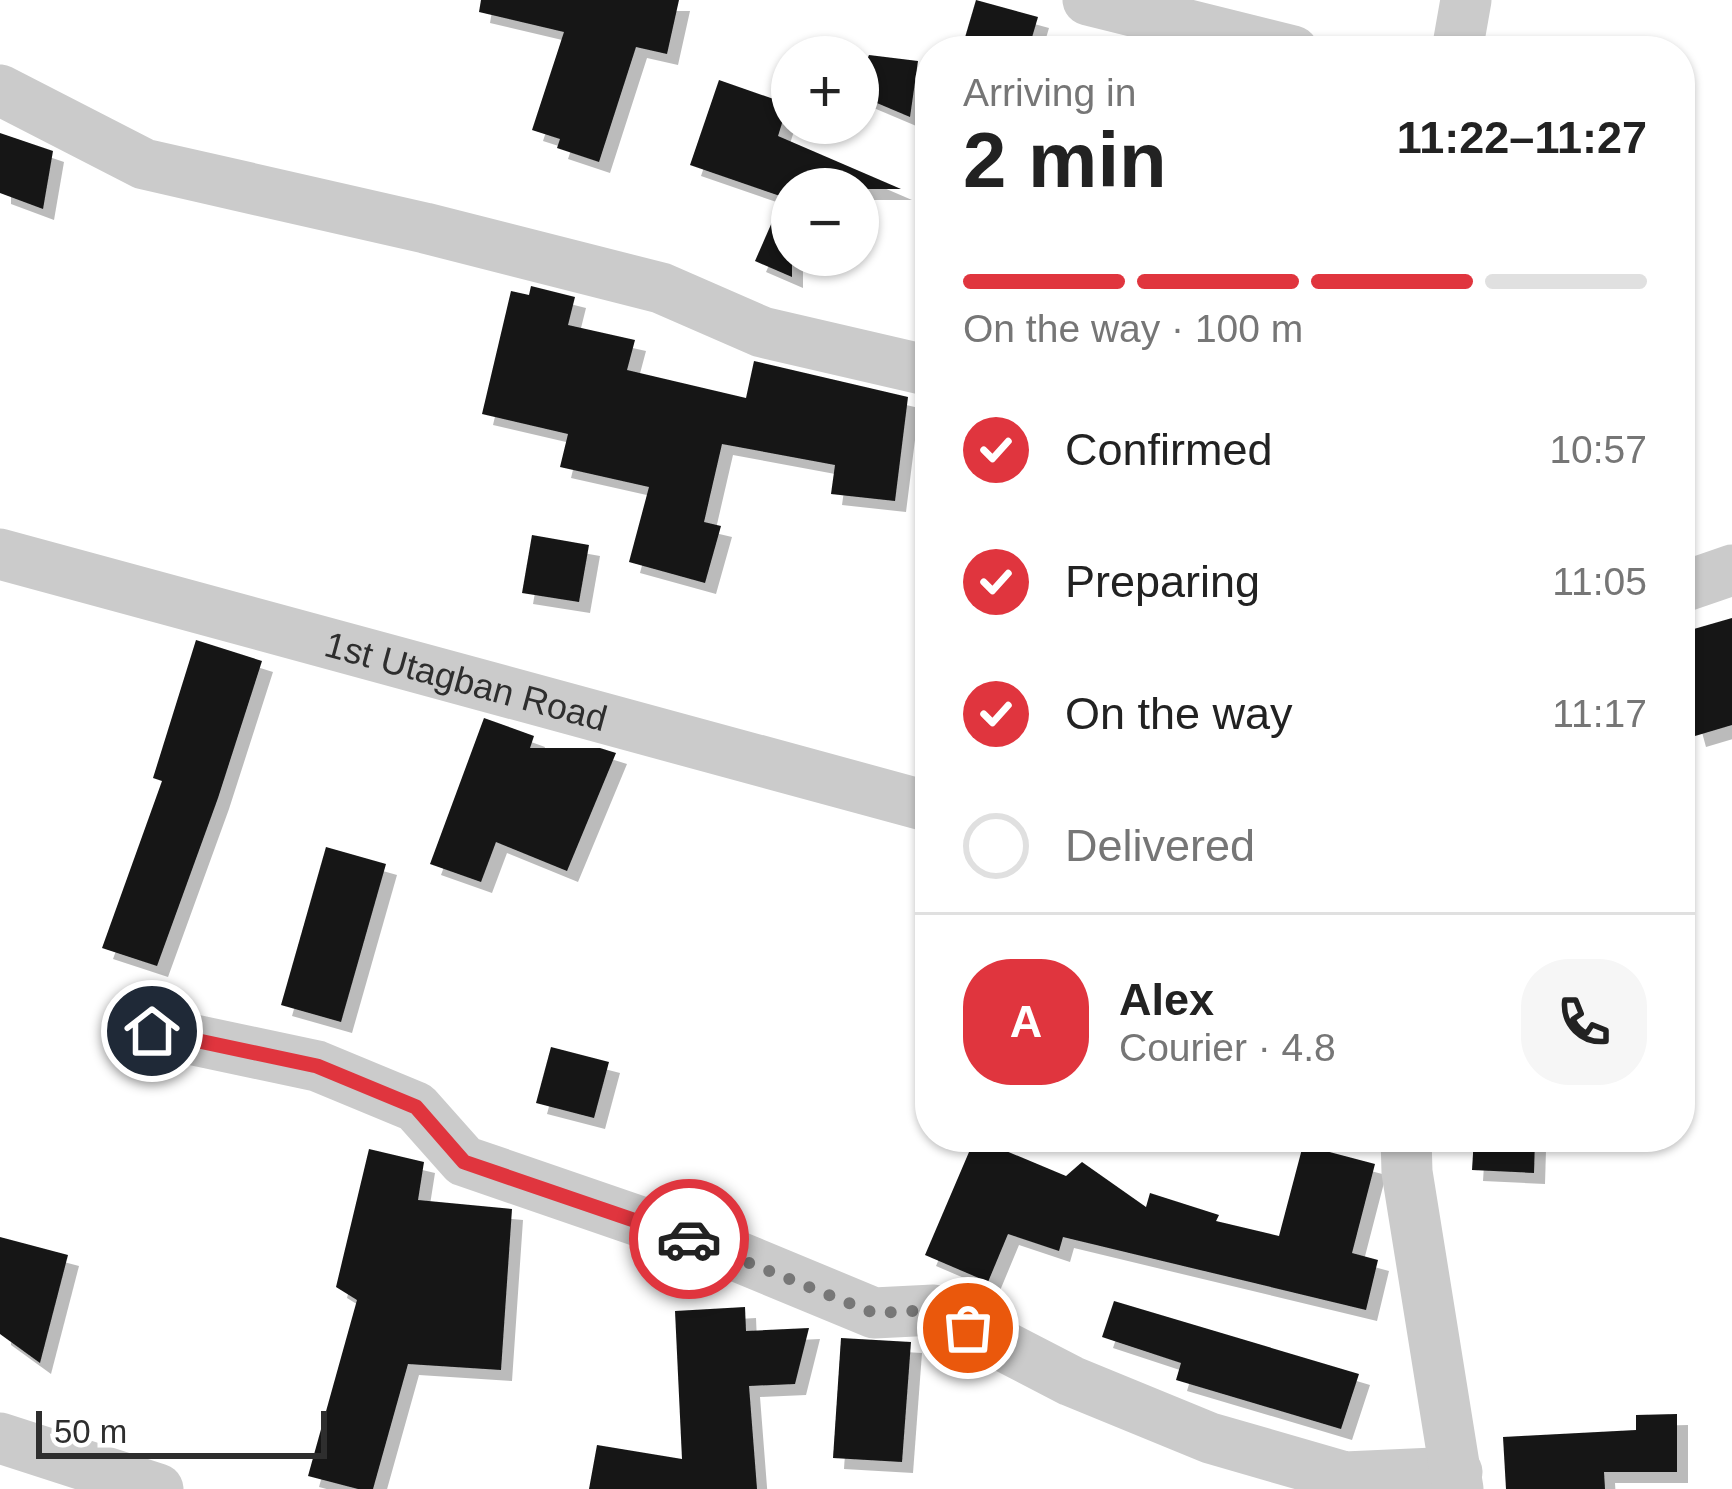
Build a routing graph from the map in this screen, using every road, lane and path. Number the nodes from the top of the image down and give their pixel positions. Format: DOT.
graph roads {
  1 [pos="1088,0"];
  2 [pos="1466,0"];
  3 [pos="1233,36"];
  4 [pos="1460,36"];
  5 [pos="0,90"];
  6 [pos="915,368"];
  7 [pos="0,554"];
  8 [pos="1732,570"];
  9 [pos="1695,582"];
  10 [pos="915,803"];
  11 [pos="152,1031"];
  12 [pos="1407,1152"];
  13 [pos="0,1438"];
  14 [pos="1458,1480"];
  15 [pos="158,1489"];
  1 -- 3 [label="street"];
  2 -- 4 [label="street"];
  5 -- 6 [label="street"];
  7 -- 10 [label="street, 1st Utagban Road"];
  8 -- 9 [label="street"];
  11 -- 14 [label="street"];
  12 -- 14 [label="street"];
  13 -- 15 [label="street"];
}
